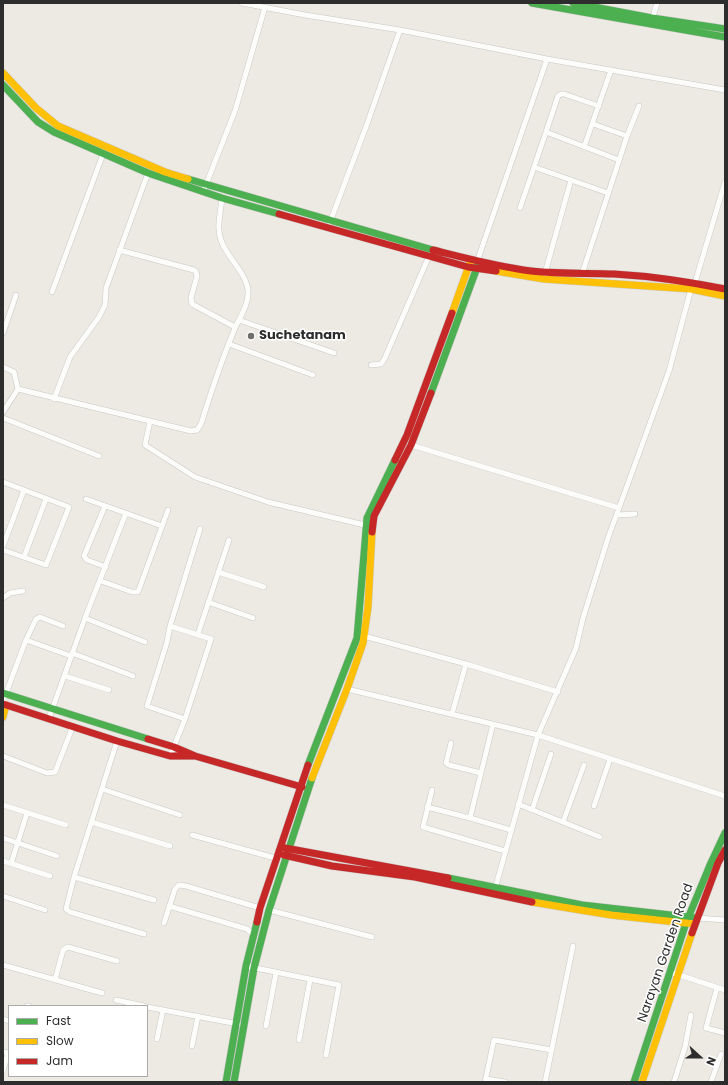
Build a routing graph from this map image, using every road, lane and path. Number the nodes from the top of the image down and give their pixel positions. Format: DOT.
graph roads {
  1 [pos="242,3"];
  2 [pos="532,3"];
  3 [pos="573,3"];
  4 [pos="657,3"];
  5 [pos="265,7"];
  6 [pos="651,21"];
  7 [pos="725,29"];
  8 [pos="400,30"];
  9 [pos="725,37"];
  10 [pos="547,59"];
  11 [pos="611,70"];
  12 [pos="3,73"];
  13 [pos="3,85"];
  14 [pos="725,90"];
  15 [pos="599,106"];
  16 [pos="639,106"];
  17 [pos="593,124"];
  18 [pos="546,132"];
  19 [pos="627,136"];
  20 [pos="584,147"];
  21 [pos="103,154"];
  22 [pos="619,160"];
  23 [pos="534,167"];
  24 [pos="148,173"];
  25 [pos="571,180"];
  26 [pos="725,182"];
  27 [pos="206,184"];
  28 [pos="203,192"];
  29 [pos="608,193"];
  30 [pos="222,198"];
  31 [pos="520,208"];
  32 [pos="330,223"];
  33 [pos="119,250"];
  34 [pos="429,256"];
  35 [pos="478,262"];
  36 [pos="470,264"];
  37 [pos="582,274"];
  38 [pos="545,276"];
  39 [pos="693,287"];
  40 [pos="725,289"];
  41 [pos="52,292"];
  42 [pos="16,295"];
  43 [pos="725,296"];
  44 [pos="239,320"];
  45 [pos="235,327"];
  46 [pos="3,333"];
  47 [pos="229,344"];
  48 [pos="334,353"];
  49 [pos="371,365"];
  50 [pos="3,367"];
  51 [pos="313,375"];
  52 [pos="18,389"];
  53 [pos="54,398"];
  54 [pos="3,412"];
  55 [pos="3,418"];
  56 [pos="150,421"];
  57 [pos="411,445"];
  58 [pos="99,456"];
  59 [pos="3,482"];
  60 [pos="24,490"];
  61 [pos="46,499"];
  62 [pos="86,499"];
  63 [pos="106,506"];
  64 [pos="619,508"];
  65 [pos="168,510"];
  66 [pos="126,513"];
  67 [pos="635,514"];
  68 [pos="617,515"];
  69 [pos="369,525"];
  70 [pos="162,526"];
  71 [pos="200,529"];
  72 [pos="229,540"];
  73 [pos="3,546"];
  74 [pos="3,550"];
  75 [pos="24,557"];
  76 [pos="106,567"];
  77 [pos="218,572"];
  78 [pos="101,581"];
  79 [pos="264,587"];
  80 [pos="23,591"];
  81 [pos="3,598"];
  82 [pos="208,602"];
  83 [pos="85,618"];
  84 [pos="253,618"];
  85 [pos="63,626"];
  86 [pos="170,626"];
  87 [pos="198,634"];
  88 [pos="364,636"];
  89 [pos="26,640"];
  90 [pos="145,642"];
  91 [pos="72,655"];
  92 [pos="466,664"];
  93 [pos="64,676"];
  94 [pos="133,676"];
  95 [pos="347,689"];
  96 [pos="109,690"];
  97 [pos="558,692"];
  98 [pos="4,694"];
  99 [pos="4,704"];
  100 [pos="53,708"];
  101 [pos="452,714"];
  102 [pos="3,717"];
  103 [pos="50,718"];
  104 [pos="184,719"];
  105 [pos="493,724"];
  106 [pos="73,726"];
  107 [pos="538,735"];
  108 [pos="117,741"];
  109 [pos="451,743"];
  110 [pos="174,746"];
  111 [pos="551,754"];
  112 [pos="3,756"];
  113 [pos="170,756"];
  114 [pos="195,756"];
  115 [pos="610,759"];
  116 [pos="584,765"];
  117 [pos="481,772"];
  118 [pos="300,786"];
  119 [pos="102,789"];
  120 [pos="308,789"];
  121 [pos="432,790"];
  122 [pos="725,796"];
  123 [pos="518,804"];
  124 [pos="3,805"];
  125 [pos="594,806"];
  126 [pos="427,807"];
  127 [pos="532,810"];
  128 [pos="27,813"];
  129 [pos="180,815"];
  130 [pos="470,818"];
  131 [pos="91,822"];
  132 [pos="563,822"];
  133 [pos="66,825"];
  134 [pos="511,830"];
  135 [pos="725,833"];
  136 [pos="192,834"];
  137 [pos="600,837"];
  138 [pos="3,838"];
  139 [pos="17,843"];
  140 [pos="170,846"];
  141 [pos="288,848"];
  142 [pos="725,850"];
  143 [pos="505,851"];
  144 [pos="277,852"];
  145 [pos="57,856"];
  146 [pos="286,856"];
  147 [pos="3,861"];
  148 [pos="11,864"];
  149 [pos="50,876"];
  150 [pos="74,877"];
  151 [pos="494,891"];
  152 [pos="3,896"];
  153 [pos="154,900"];
  154 [pos="169,906"];
  155 [pos="260,908"];
  156 [pos="45,910"];
  157 [pos="269,910"];
  158 [pos="688,920"];
  159 [pos="725,920"];
  160 [pos="696,921"];
  161 [pos="164,923"];
  162 [pos="144,934"];
  163 [pos="253,934"];
  164 [pos="372,937"];
  165 [pos="573,946"];
  166 [pos="117,961"];
  167 [pos="3,965"];
  168 [pos="246,966"];
  169 [pos="254,968"];
  170 [pos="670,972"];
  171 [pos="276,973"];
  172 [pos="678,974"];
  173 [pos="55,980"];
  174 [pos="310,980"];
  175 [pos="717,988"];
  176 [pos="725,990"];
  177 [pos="102,992"];
  178 [pos="116,1000"];
  179 [pos="129,1004"];
  180 [pos="148,1006"];
  181 [pos="163,1010"];
  182 [pos="691,1015"];
  183 [pos="198,1016"];
  184 [pos="236,1023"];
  185 [pos="244,1025"];
  186 [pos="266,1026"];
  187 [pos="725,1033"];
  188 [pos="157,1039"];
  189 [pos="299,1040"];
  190 [pos="192,1046"];
  191 [pos="552,1050"];
  192 [pos="3,1052"];
  193 [pos="721,1054"];
  194 [pos="326,1055"];
  195 [pos="3,1071"];
  196 [pos="486,1080"];
  197 [pos="226,1082"];
  198 [pos="234,1082"];
  199 [pos="505,1082"];
  200 [pos="545,1082"];
  201 [pos="634,1082"];
  202 [pos="642,1082"];
  203 [pos="674,1082"];
  204 [pos="711,1082"];
  1 -- 5 [label="street"];
  2 -- 6 [label="street"];
  3 -- 6 [label="street"];
  4 -- 6 [label="street"];
  5 -- 8 [label="street"];
  5 -- 27 [label="street"];
  6 -- 7 [label="street"];
  6 -- 9 [label="street"];
  8 -- 10 [label="street"];
  8 -- 32 [label="street"];
  10 -- 11 [label="street"];
  10 -- 35 [label="street"];
  11 -- 14 [label="street"];
  11 -- 15 [label="street"];
  12 -- 27 [label="street"];
  13 -- 21 [label="street"];
  15 -- 17 [label="street"];
  15 -- 18 [label="street"];
  16 -- 19 [label="street"];
  17 -- 19 [label="street"];
  17 -- 20 [label="street"];
  18 -- 20 [label="street"];
  18 -- 23 [label="street"];
  19 -- 22 [label="street"];
  20 -- 22 [label="street"];
  21 -- 24 [label="street"];
  21 -- 41 [label="street"];
  22 -- 29 [label="street"];
  23 -- 25 [label="street"];
  23 -- 31 [label="street"];
  24 -- 28 [label="street"];
  24 -- 33 [label="street"];
  25 -- 29 [label="street"];
  25 -- 38 [label="street"];
  26 -- 39 [label="street"];
  27 -- 28 [label="street"];
  27 -- 32 [label="street"];
  28 -- 30 [label="street"];
  29 -- 37 [label="street"];
  30 -- 32 [label="street"];
  30 -- 44 [label="street"];
  32 -- 34 [label="street"];
  32 -- 36 [label="street"];
  33 -- 45 [label="street"];
  33 -- 53 [label="street"];
  34 -- 36 [label="street"];
  34 -- 49 [label="street"];
  35 -- 36 [label="street"];
  35 -- 38 [label="street"];
  35 -- 57 [label="street"];
  36 -- 69 [label="street"];
  37 -- 38 [label="street"];
  37 -- 39 [label="street"];
  38 -- 39 [label="street"];
  39 -- 40 [label="street"];
  39 -- 43 [label="street"];
  39 -- 64 [label="street"];
  42 -- 46 [label="street"];
  44 -- 45 [label="street"];
  44 -- 48 [label="street"];
  45 -- 47 [label="street"];
  47 -- 51 [label="street"];
  47 -- 56 [label="street"];
  50 -- 52 [label="street"];
  52 -- 53 [label="street"];
  52 -- 54 [label="street"];
  53 -- 56 [label="street"];
  55 -- 58 [label="street"];
  56 -- 69 [label="street"];
  57 -- 64 [label="street"];
  57 -- 69 [label="street"];
  59 -- 60 [label="street"];
  60 -- 61 [label="street"];
  60 -- 73 [label="street"];
  61 -- 75 [label="street"];
  61 -- 75 [label="street"];
  62 -- 63 [label="street"];
  63 -- 66 [label="street"];
  63 -- 76 [label="street"];
  64 -- 68 [label="street"];
  65 -- 70 [label="street"];
  66 -- 70 [label="street"];
  66 -- 76 [label="street"];
  67 -- 68 [label="street"];
  68 -- 97 [label="street"];
  69 -- 88 [label="street"];
  69 -- 118 [label="street"];
  70 -- 78 [label="street"];
  71 -- 86 [label="street"];
  72 -- 77 [label="street"];
  74 -- 75 [label="street"];
  76 -- 78 [label="street"];
  77 -- 79 [label="street"];
  77 -- 82 [label="street"];
  78 -- 83 [label="street"];
  80 -- 81 [label="street"];
  82 -- 84 [label="street"];
  82 -- 87 [label="street"];
  83 -- 90 [label="street"];
  83 -- 91 [label="street"];
  85 -- 89 [label="street"];
  86 -- 87 [label="street"];
  86 -- 104 [label="street"];
  87 -- 104 [label="street"];
  88 -- 92 [label="street"];
  88 -- 95 [label="street"];
  89 -- 91 [label="street"];
  89 -- 98 [label="street"];
  91 -- 93 [label="street"];
  91 -- 94 [label="street"];
  92 -- 97 [label="street"];
  92 -- 101 [label="street"];
  93 -- 96 [label="street"];
  93 -- 100 [label="street"];
  95 -- 101 [label="street"];
  95 -- 120 [label="street"];
  97 -- 107 [label="street"];
  98 -- 99 [label="street"];
  98 -- 100 [label="street"];
  99 -- 102 [label="street"];
  99 -- 103 [label="street"];
  100 -- 103 [label="street"];
  100 -- 110 [label="street"];
  101 -- 105 [label="street"];
  103 -- 106 [label="street"];
  104 -- 110 [label="street"];
  105 -- 107 [label="street"];
  105 -- 117 [label="street"];
  106 -- 108 [label="street"];
  106 -- 112 [label="street"];
  107 -- 115 [label="street"];
  107 -- 123 [label="street"];
  108 -- 113 [label="street"];
  108 -- 119 [label="street"];
  109 -- 117 [label="street"];
  110 -- 113 [label="street"];
  110 -- 114 [label="street"];
  111 -- 127 [label="street"];
  113 -- 114 [label="street"];
  114 -- 118 [label="street"];
  115 -- 122 [label="street"];
  115 -- 125 [label="street"];
  116 -- 132 [label="street"];
  117 -- 130 [label="street"];
  118 -- 120 [label="street"];
  118 -- 144 [label="street"];
  119 -- 129 [label="street"];
  119 -- 131 [label="street"];
  120 -- 141 [label="street"];
  121 -- 126 [label="street"];
  123 -- 127 [label="street"];
  123 -- 134 [label="street"];
  124 -- 128 [label="street"];
  126 -- 130 [label="street"];
  126 -- 143 [label="street"];
  127 -- 132 [label="street"];
  128 -- 133 [label="street"];
  128 -- 139 [label="street"];
  130 -- 134 [label="street"];
  131 -- 140 [label="street"];
  131 -- 150 [label="street"];
  132 -- 137 [label="street"];
  134 -- 143 [label="street"];
  135 -- 158 [label="street, Narayan Garden Road"];
  136 -- 144 [label="street"];
  138 -- 139 [label="street"];
  139 -- 145 [label="street"];
  139 -- 148 [label="street"];
  141 -- 144 [label="street"];
  141 -- 146 [label="street"];
  141 -- 151 [label="street"];
  142 -- 160 [label="street, Narayan Garden Road"];
  143 -- 151 [label="street"];
  144 -- 146 [label="street"];
  144 -- 155 [label="street"];
  146 -- 151 [label="street"];
  146 -- 157 [label="street"];
  147 -- 148 [label="street"];
  148 -- 149 [label="street"];
  150 -- 153 [label="street"];
  150 -- 162 [label="street"];
  151 -- 158 [label="street"];
  152 -- 156 [label="street"];
  154 -- 155 [label="street"];
  154 -- 161 [label="street"];
  154 -- 163 [label="street"];
  155 -- 163 [label="street"];
  157 -- 164 [label="street"];
  157 -- 169 [label="street"];
  158 -- 160 [label="street"];
  158 -- 170 [label="street, Narayan Garden Road"];
  159 -- 160 [label="street"];
  160 -- 172 [label="street, Narayan Garden Road"];
  163 -- 168 [label="street"];
  165 -- 191 [label="street"];
  166 -- 173 [label="street"];
  167 -- 173 [label="street"];
  168 -- 169 [label="street"];
  168 -- 184 [label="street"];
  169 -- 171 [label="street"];
  169 -- 185 [label="street"];
  170 -- 172 [label="street"];
  170 -- 201 [label="street, Narayan Garden Road"];
  171 -- 174 [label="street"];
  171 -- 186 [label="street"];
  172 -- 175 [label="street"];
  172 -- 202 [label="street, Narayan Garden Road"];
  173 -- 177 [label="street"];
  174 -- 189 [label="street"];
  174 -- 194 [label="street"];
  175 -- 176 [label="street"];
  175 -- 187 [label="street"];
  178 -- 179 [label="street"];
  180 -- 181 [label="street"];
  181 -- 183 [label="street"];
  181 -- 188 [label="street"];
  182 -- 203 [label="street"];
  183 -- 184 [label="street"];
  183 -- 190 [label="street"];
  184 -- 185 [label="street"];
  184 -- 197 [label="street"];
  185 -- 198 [label="street"];
  191 -- 196 [label="street"];
  191 -- 200 [label="street"];
  192 -- 195 [label="street"];
  193 -- 204 [label="street"];
  196 -- 199 [label="street"];
}
